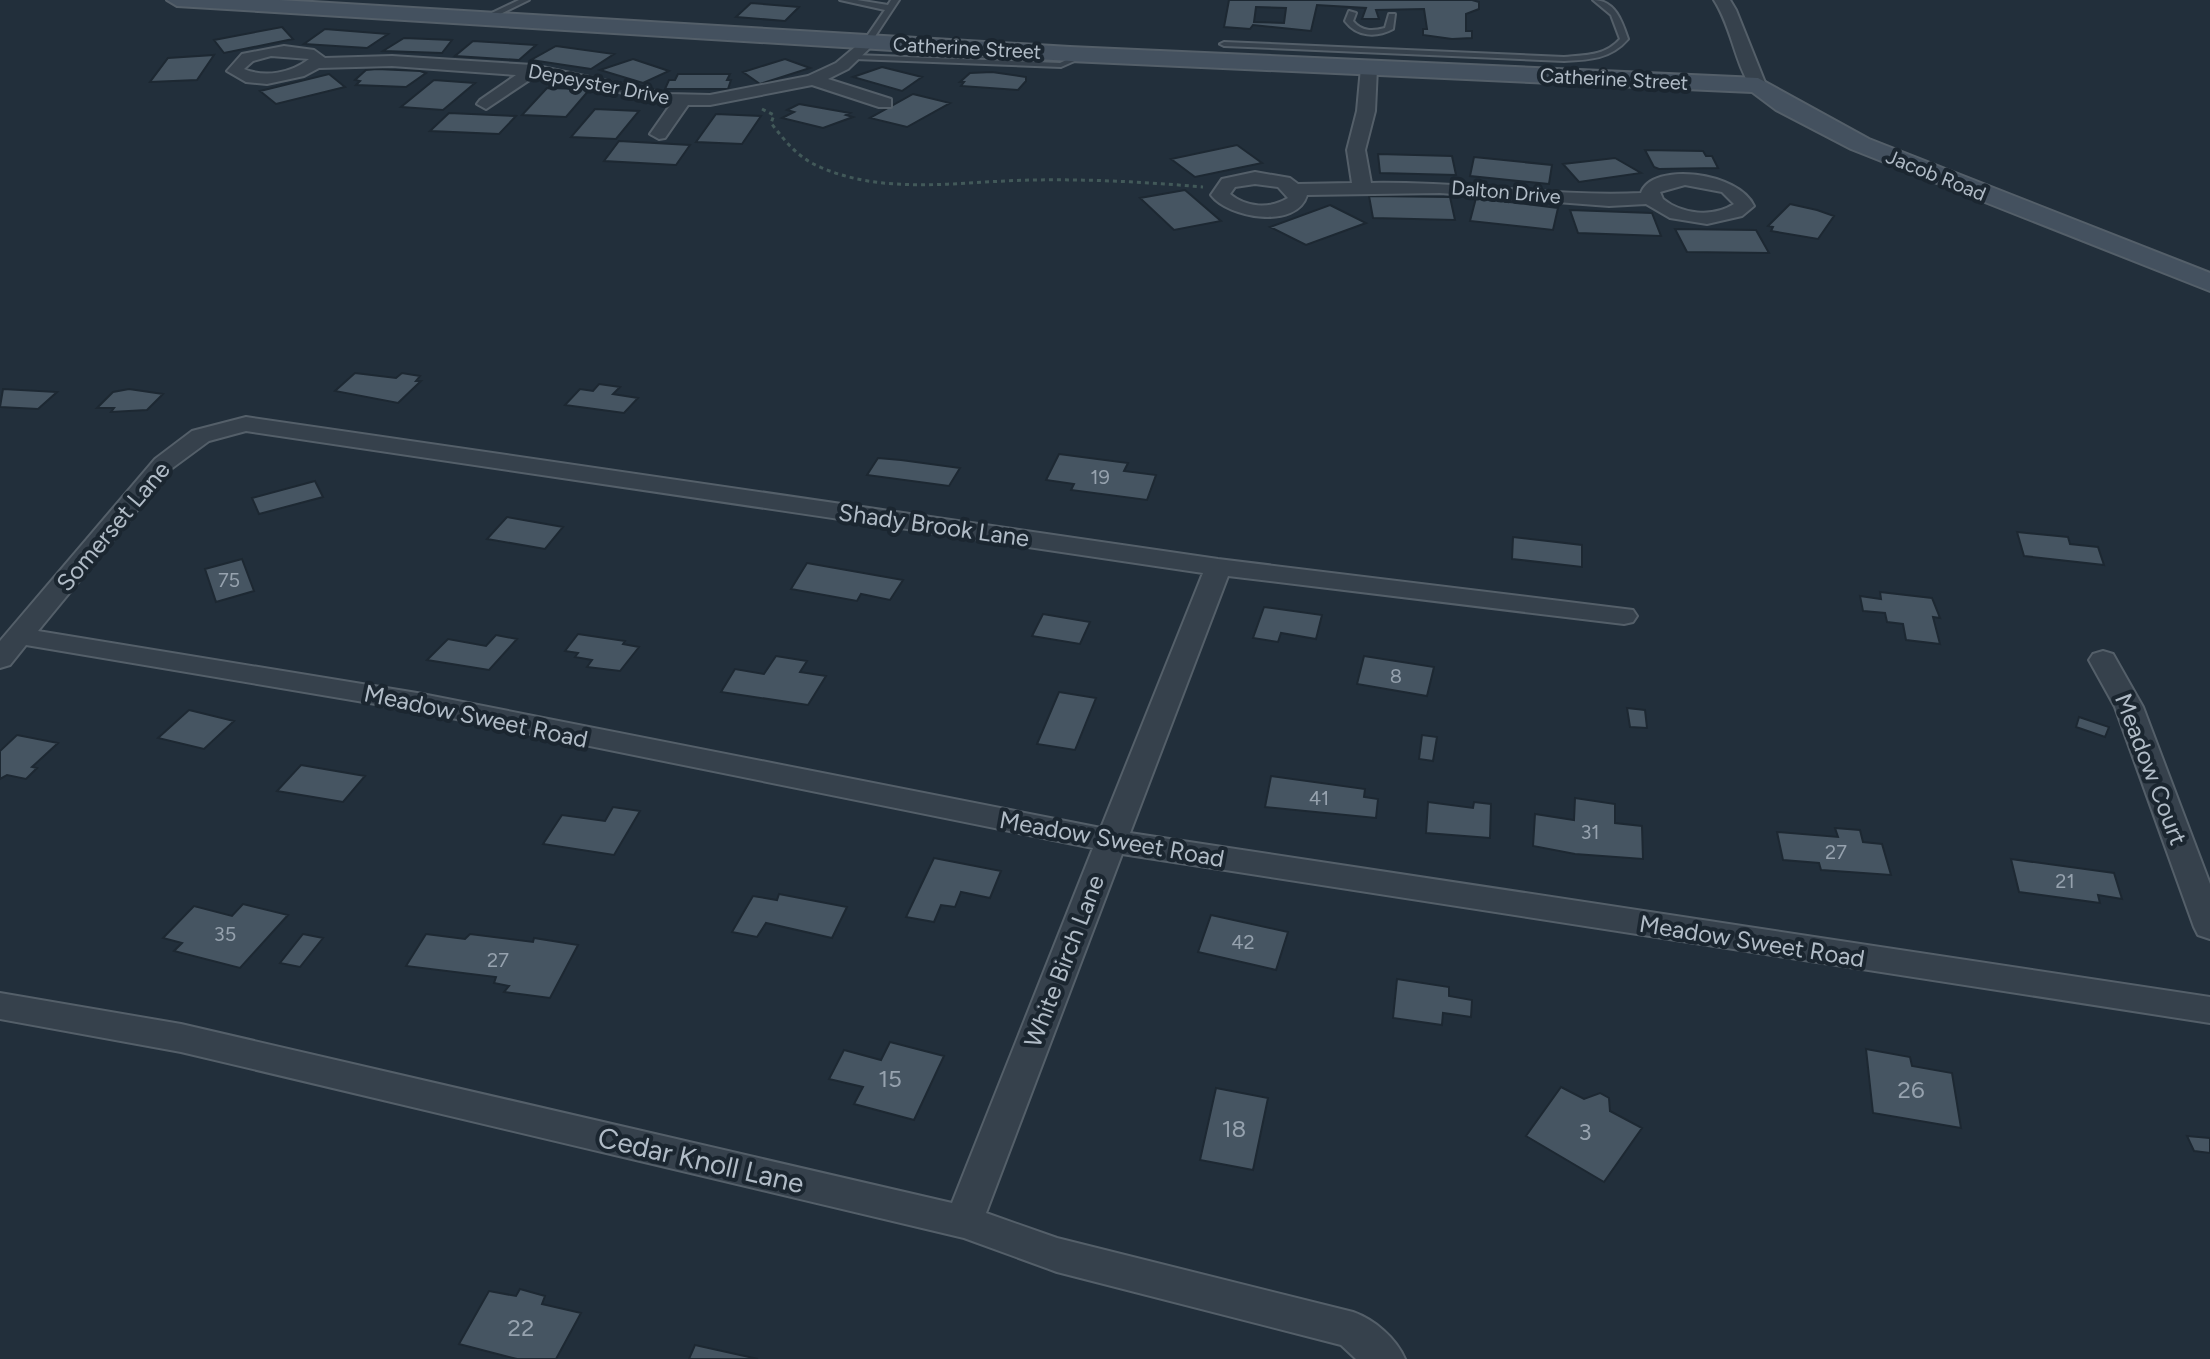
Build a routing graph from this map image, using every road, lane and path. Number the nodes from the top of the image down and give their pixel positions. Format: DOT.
graph roads {
  1 [pos="177,0"];
  2 [pos="525,0"];
  3 [pos="844,0"];
  4 [pos="1597,0"];
  5 [pos="1722,0"];
  6 [pos="892,4"];
  7 [pos="1352,13"];
  8 [pos="1392,16"];
  9 [pos="483,19"];
  10 [pos="1369,34"];
  11 [pos="1224,44"];
  12 [pos="861,49"];
  13 [pos="1368,59"];
  14 [pos="316,63"];
  15 [pos="533,70"];
  16 [pos="813,80"];
  17 [pos="1758,85"];
  18 [pos="746,96"];
  19 [pos="683,99"];
  20 [pos="885,103"];
  21 [pos="486,104"];
  22 [pos="659,134"];
  23 [pos="1362,186"];
  24 [pos="1222,189"];
  25 [pos="1296,190"];
  26 [pos="1651,198"];
  27 [pos="2210,283"];
  28 [pos="246,424"];
  29 [pos="1218,567"];
  30 [pos="1624,616"];
  31 [pos="10,647"];
  32 [pos="2103,660"];
  33 [pos="1110,841"];
  34 [pos="2210,927"];
  35 [pos="0,1006"];
  36 [pos="2210,1010"];
  37 [pos="964,1222"];
  38 [pos="1385,1359"];
  1 -- 9 [label="street, Catherine Street"];
  2 -- 9 [label="lane"];
  3 -- 6 [label="lane"];
  4 -- 13 [label="lane"];
  5 -- 17 [label="street, Jacob Road"];
  6 -- 12 [label="lane"];
  7 -- 10 [label="lane"];
  8 -- 10 [label="lane"];
  9 -- 12 [label="street, Catherine Street"];
  10 -- 13 [label="lane"];
  11 -- 13 [label="lane"];
  12 -- 13 [label="street, Catherine Street"];
  12 -- 16 [label="street, Depeyster Drive"];
  13 -- 17 [label="street, Catherine Street"];
  13 -- 23 [label="street"];
  14 -- 15 [label="street, Depeyster Drive"];
  15 -- 19 [label="street, Depeyster Drive"];
  15 -- 21 [label="street"];
  16 -- 18 [label="street, Depeyster Drive"];
  16 -- 20 [label="street"];
  17 -- 27 [label="street, Jacob Road"];
  18 -- 19 [label="street, Depeyster Drive"];
  18 -- 24 [label="path"];
  19 -- 22 [label="street"];
  23 -- 25 [label="street, Dalton Drive"];
  23 -- 26 [label="street, Dalton Drive"];
  24 -- 25 [label="street, Dalton Drive"];
  24 -- 25 [label="street"];
  28 -- 29 [label="street, Shady Brook Lane"];
  28 -- 31 [label="street, Somerset Lane"];
  29 -- 30 [label="street, Shady Brook Lane"];
  29 -- 33 [label="street, White Birch Lane"];
  31 -- 33 [label="street, Meadow Sweet Road"];
  32 -- 34 [label="street, Meadow Court"];
  33 -- 36 [label="street, Meadow Sweet Road"];
  33 -- 37 [label="street, White Birch Lane"];
  35 -- 37 [label="street, Cedar Knoll Lane"];
  37 -- 38 [label="street, Cedar Knoll Lane"];
}
